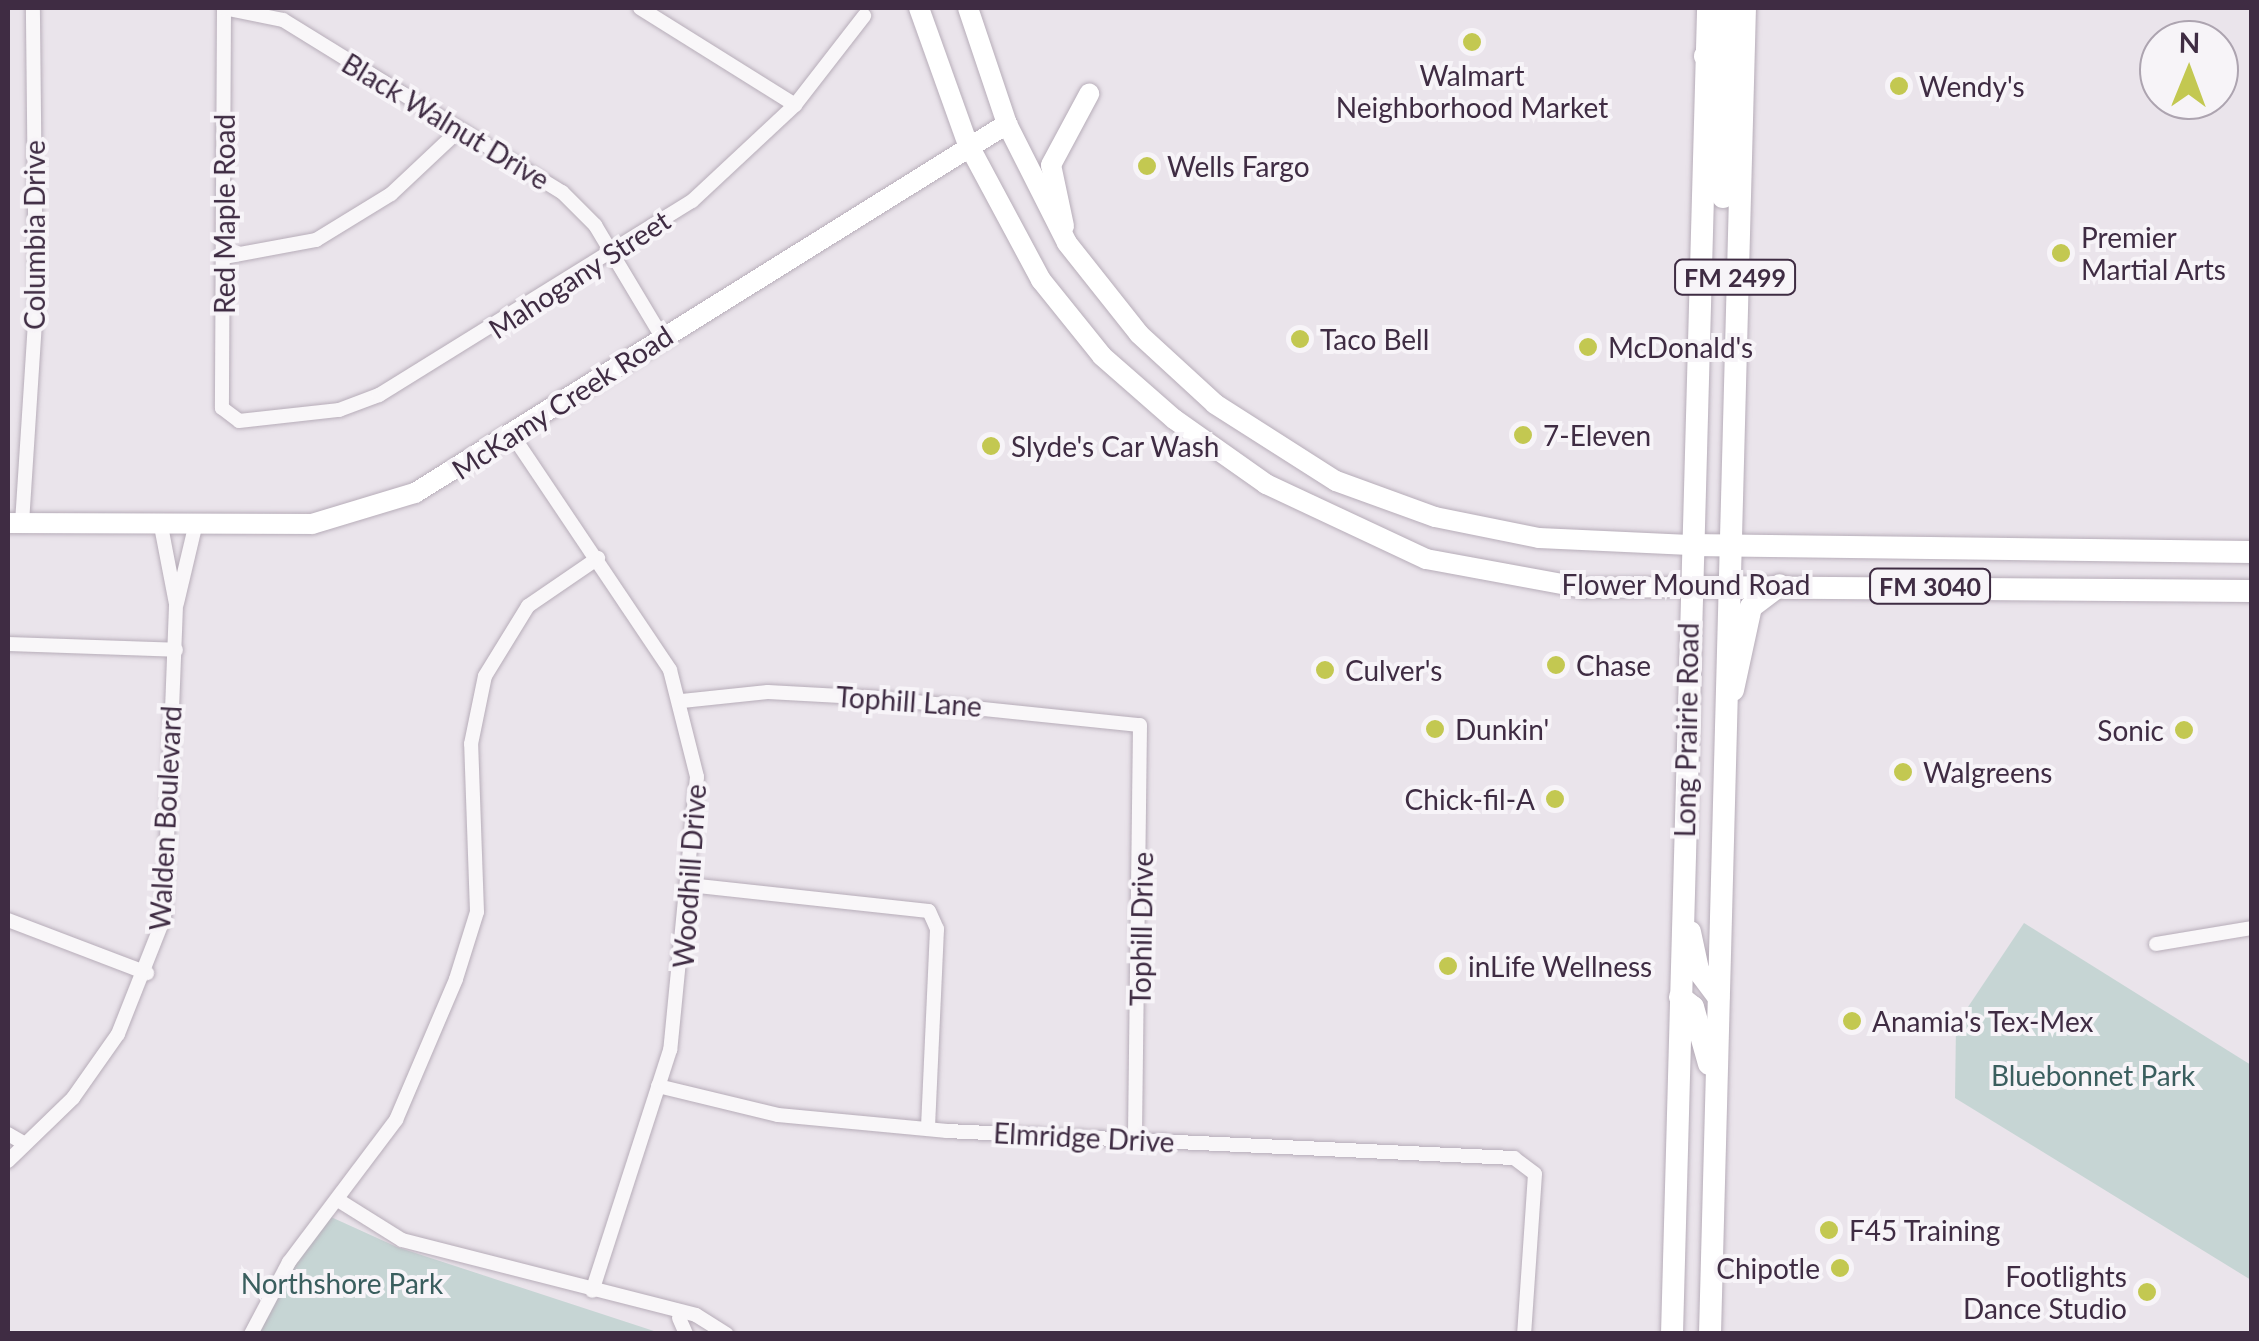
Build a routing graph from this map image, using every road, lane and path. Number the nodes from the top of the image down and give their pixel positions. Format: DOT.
graph roads {
  1 [pos="33,8"];
  2 [pos="224,8"];
  3 [pos="640,8"];
  4 [pos="918,8"];
  5 [pos="968,8"];
  6 [pos="1708,8"];
  7 [pos="1725,8"];
  8 [pos="1745,8"];
  9 [pos="864,16"];
  10 [pos="1705,56"];
  11 [pos="1742,73"];
  12 [pos="1090,94"];
  13 [pos="795,106"];
  14 [pos="1008,124"];
  15 [pos="457,132"];
  16 [pos="967,142"];
  17 [pos="1067,242"];
  18 [pos="1736,244"];
  19 [pos="608,250"];
  20 [pos="224,257"];
  21 [pos="662,337"];
  22 [pos="1195,388"];
  23 [pos="1174,418"];
  24 [pos="228,419"];
  25 [pos="515,439"];
  26 [pos="15,523"];
  27 [pos="162,526"];
  28 [pos="195,526"];
  29 [pos="1690,546"];
  30 [pos="1728,546"];
  31 [pos="2200,552"];
  32 [pos="2252,552"];
  33 [pos="598,558"];
  34 [pos="1786,583"];
  35 [pos="1728,585"];
  36 [pos="1690,587"];
  37 [pos="2200,591"];
  38 [pos="2252,591"];
  39 [pos="176,604"];
  40 [pos="8,644"];
  41 [pos="176,650"];
  42 [pos="682,700"];
  43 [pos="1725,717"];
  44 [pos="1135,723"];
  45 [pos="689,885"];
  46 [pos="1682,915"];
  47 [pos="8,920"];
  48 [pos="2252,928"];
  49 [pos="2156,944"];
  50 [pos="147,973"];
  51 [pos="1718,997"];
  52 [pos="1680,998"];
  53 [pos="658,1086"];
  54 [pos="1716,1092"];
  55 [pos="928,1128"];
  56 [pos="8,1134"];
  57 [pos="1136,1139"];
  58 [pos="22,1142"];
  59 [pos="8,1160"];
  60 [pos="338,1200"];
  61 [pos="592,1291"];
  62 [pos="680,1318"];
  63 [pos="251,1334"];
  64 [pos="686,1334"];
  65 [pos="726,1334"];
  66 [pos="1524,1334"];
  67 [pos="1672,1334"];
  68 [pos="1710,1334"];
  1 -- 26 [label="street, Columbia Drive"];
  2 -- 15 [label="street, Black Walnut Drive"];
  2 -- 20 [label="street, Red Maple Road"];
  3 -- 13 [label="street"];
  4 -- 16 [label="main road, Flower Mound Road"];
  5 -- 14 [label="main road, Flower Mound Road"];
  6 -- 10 [label="main road, Long Prairie Road / FM 2499"];
  7 -- 11 [label="main road"];
  8 -- 11 [label="main road, Long Prairie Road / FM 2499"];
  9 -- 13 [label="street, Mahogany Street"];
  10 -- 18 [label="main road"];
  10 -- 29 [label="main road, Long Prairie Road / FM 2499"];
  11 -- 18 [label="main road, Long Prairie Road / FM 2499"];
  12 -- 17 [label="main road"];
  13 -- 19 [label="street, Mahogany Street"];
  14 -- 16 [label="main road, McKamy Creek Road"];
  14 -- 17 [label="main road, Flower Mound Road"];
  15 -- 19 [label="street, Black Walnut Drive"];
  15 -- 20 [label="street"];
  16 -- 21 [label="main road, McKamy Creek Road"];
  16 -- 23 [label="main road, Flower Mound Road"];
  17 -- 22 [label="main road, Flower Mound Road"];
  18 -- 30 [label="main road, Long Prairie Road / FM 2499"];
  19 -- 21 [label="street, Black Walnut Drive"];
  19 -- 24 [label="street, Mahogany Street"];
  20 -- 24 [label="street, Red Maple Road"];
  21 -- 25 [label="main road, McKamy Creek Road"];
  22 -- 23 [label="main road"];
  22 -- 29 [label="main road, Flower Mound Road"];
  23 -- 36 [label="main road, Flower Mound Road"];
  25 -- 28 [label="main road, McKamy Creek Road"];
  25 -- 33 [label="street, Woodhill Drive"];
  26 -- 27 [label="main road, McKamy Creek Road"];
  27 -- 28 [label="main road, McKamy Creek Road"];
  27 -- 39 [label="street, Walden Boulevard"];
  28 -- 39 [label="street, Walden Boulevard"];
  29 -- 30 [label="main road, Flower Mound Road / FM 3040"];
  29 -- 36 [label="main road, Long Prairie Road / FM 2499"];
  30 -- 31 [label="main road, Flower Mound Road / FM 3040"];
  30 -- 35 [label="main road, Long Prairie Road / FM 2499"];
  31 -- 32 [label="main road, Flower Mound Road / FM 3040"];
  31 -- 37 [label="main road"];
  33 -- 42 [label="street, Woodhill Drive"];
  33 -- 60 [label="street"];
  34 -- 35 [label="main road, Flower Mound Road / FM 3040"];
  34 -- 37 [label="main road, Flower Mound Road / FM 3040"];
  34 -- 43 [label="main road"];
  35 -- 36 [label="main road, Flower Mound Road / FM 3040"];
  35 -- 43 [label="main road, Long Prairie Road / FM 2499"];
  36 -- 46 [label="main road, Long Prairie Road / FM 2499"];
  37 -- 38 [label="main road, Flower Mound Road / FM 3040"];
  39 -- 41 [label="street, Walden Boulevard"];
  40 -- 41 [label="street"];
  41 -- 50 [label="street, Walden Boulevard"];
  42 -- 44 [label="street, Tophill Lane"];
  42 -- 45 [label="street, Woodhill Drive"];
  43 -- 51 [label="main road, Long Prairie Road / FM 2499"];
  44 -- 57 [label="street, Tophill Drive"];
  45 -- 53 [label="street, Woodhill Drive"];
  45 -- 55 [label="street"];
  46 -- 51 [label="main road"];
  46 -- 52 [label="main road, Long Prairie Road / FM 2499"];
  47 -- 50 [label="street"];
  48 -- 49 [label="street"];
  50 -- 58 [label="street, Walden Boulevard"];
  51 -- 54 [label="main road, Long Prairie Road / FM 2499"];
  52 -- 54 [label="main road"];
  52 -- 67 [label="main road, Long Prairie Road / FM 2499"];
  53 -- 55 [label="street, Elmridge Drive"];
  53 -- 61 [label="street, Woodhill Drive"];
  54 -- 68 [label="main road, Long Prairie Road / FM 2499"];
  55 -- 57 [label="street, Elmridge Drive"];
  56 -- 58 [label="street"];
  57 -- 66 [label="street, Elmridge Drive"];
  58 -- 59 [label="street, Walden Boulevard"];
  60 -- 61 [label="street"];
  60 -- 63 [label="street"];
  61 -- 62 [label="street"];
  62 -- 64 [label="street"];
  62 -- 65 [label="street"];
}
